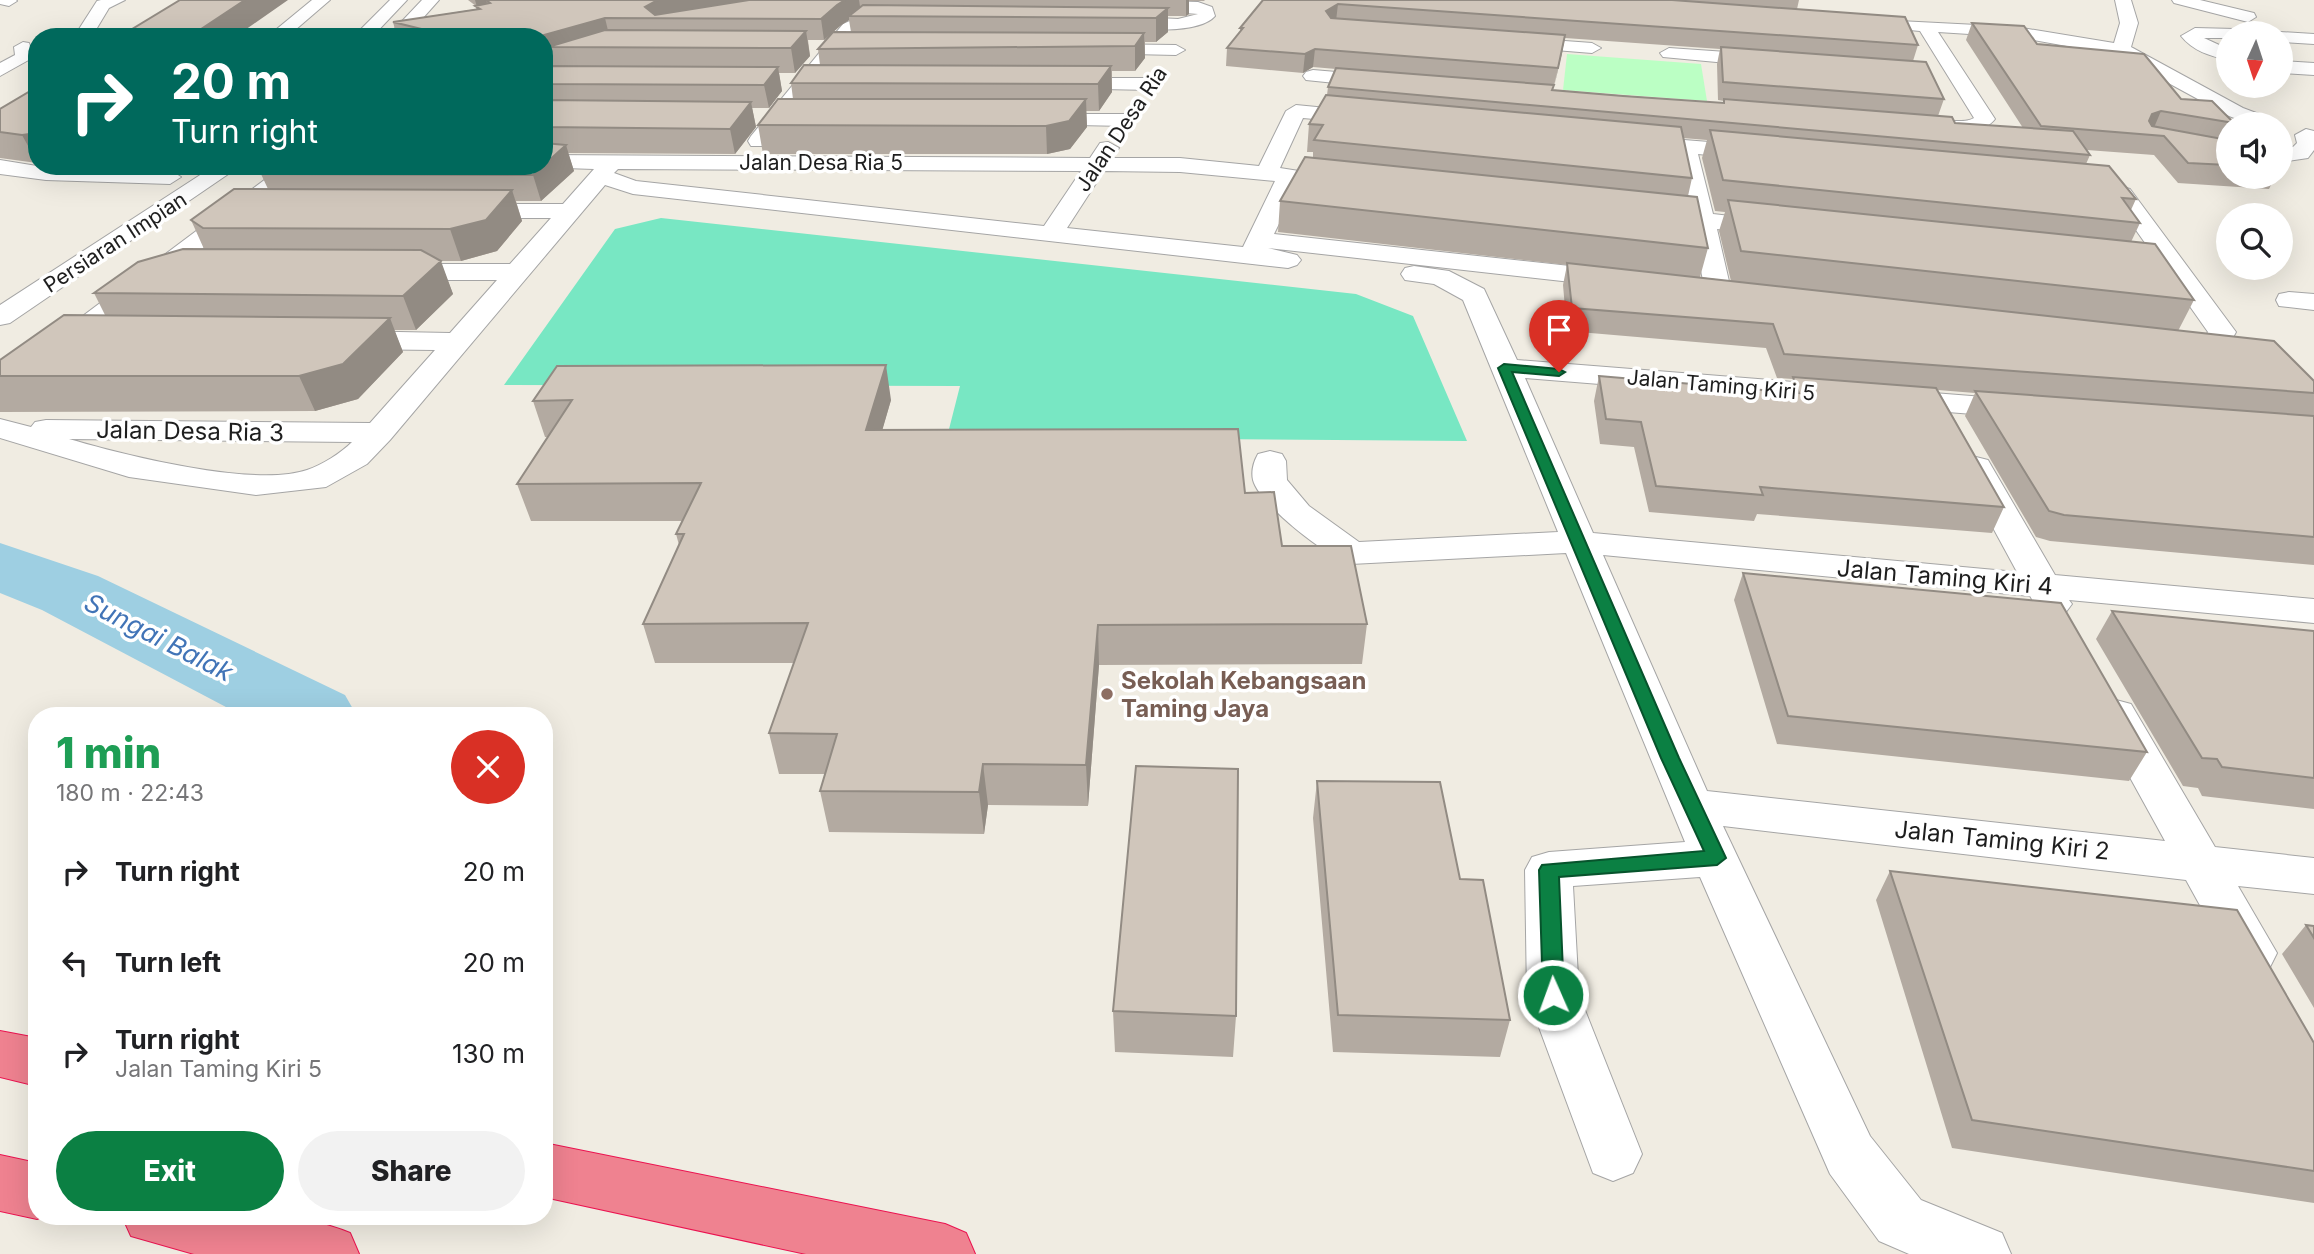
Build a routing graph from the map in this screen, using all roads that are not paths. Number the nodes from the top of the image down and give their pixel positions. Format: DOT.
graph roads {
  1 [pos="117,0"];
  2 [pos="322,0"];
  3 [pos="399,0"];
  4 [pos="431,0"];
  5 [pos="2123,0"];
  6 [pos="2180,0"];
  7 [pos="1106,4"];
  8 [pos="2248,17"];
  9 [pos="927,19"];
  10 [pos="1093,21"];
  11 [pos="435,22"];
  12 [pos="412,23"];
  13 [pos="1884,23"];
  14 [pos="1185,25"];
  15 [pos="1925,26"];
  16 [pos="89,28"];
  17 [pos="287,28"];
  18 [pos="371,28"];
  19 [pos="407,28"];
  20 [pos="2216,33"];
  21 [pos="2293,38"];
  22 [pos="2314,39"];
  23 [pos="1498,41"];
  24 [pos="11,47"];
  25 [pos="2203,47"];
  26 [pos="2216,47"];
  27 [pos="804,48"];
  28 [pos="832,48"];
  29 [pos="860,48"];
  30 [pos="1592,48"];
  31 [pos="1080,49"];
  32 [pos="1176,50"];
  33 [pos="2121,50"];
  34 [pos="2216,51"];
  35 [pos="2293,52"];
  36 [pos="1325,53"];
  37 [pos="1668,53"];
  38 [pos="2314,53"];
  39 [pos="553,56"];
  40 [pos="2141,58"];
  41 [pos="1792,63"];
  42 [pos="553,64"];
  43 [pos="2293,68"];
  44 [pos="2314,69"];
  45 [pos="0,70"];
  46 [pos="1929,73"];
  47 [pos="1957,75"];
  48 [pos="1313,76"];
  49 [pos="553,81"];
  50 [pos="569,81"];
  51 [pos="775,82"];
  52 [pos="803,83"];
  53 [pos="831,83"];
  54 [pos="1040,84"];
  55 [pos="1151,84"];
  56 [pos="1410,84"];
  57 [pos="1299,105"];
  58 [pos="2241,112"];
  59 [pos="749,118"];
  60 [pos="777,118"];
  61 [pos="805,118"];
  62 [pos="1014,120"];
  63 [pos="1126,120"];
  64 [pos="1392,120"];
  65 [pos="1911,124"];
  66 [pos="2293,131"];
  67 [pos="2310,136"];
  68 [pos="1607,139"];
  69 [pos="1686,147"];
  70 [pos="2293,154"];
  71 [pos="1782,155"];
  72 [pos="743,162"];
  73 [pos="553,163"];
  74 [pos="1097,164"];
  75 [pos="0,167"];
  76 [pos="28,168"];
  77 [pos="606,169"];
  78 [pos="1278,174"];
  79 [pos="173,175"];
  80 [pos="188,175"];
  81 [pos="215,175"];
  82 [pos="285,175"];
  83 [pos="1315,179"];
  84 [pos="2067,182"];
  85 [pos="675,192"];
  86 [pos="146,193"];
  87 [pos="573,207"];
  88 [pos="240,209"];
  89 [pos="281,210"];
  90 [pos="446,210"];
  91 [pos="1623,213"];
  92 [pos="1705,221"];
  93 [pos="1799,231"];
  94 [pos="1051,233"];
  95 [pos="67,244"];
  96 [pos="1256,248"];
  97 [pos="2150,267"];
  98 [pos="160,270"];
  99 [pos="202,270"];
  100 [pos="2178,270"];
  101 [pos="366,271"];
  102 [pos="517,272"];
  103 [pos="1635,281"];
  104 [pos="1690,287"];
  105 [pos="1718,290"];
  106 [pos="1746,293"];
  107 [pos="0,317"];
  108 [pos="72,337"];
  109 [pos="113,337"];
  110 [pos="320,340"];
  111 [pos="457,342"];
  112 [pos="2156,342"];
  113 [pos="1504,368"];
  114 [pos="0,392"];
  115 [pos="1939,403"];
  116 [pos="2050,411"];
  117 [pos="1,428"];
  118 [pos="379,433"];
  119 [pos="1270,461"];
  120 [pos="1576,542"];
  121 [pos="2043,586"];
  122 [pos="2314,611"];
  123 [pos="2070,634"];
  124 [pos="2098,682"];
  125 [pos="1690,806"];
  126 [pos="1717,858"];
  127 [pos="2200,861"];
  128 [pos="2314,876"];
  129 [pos="2274,991"];
  130 [pos="0,1054"];
  131 [pos="28,1060"];
  132 [pos="1613,1154"];
  133 [pos="553,1172"];
  134 [pos="0,1183"];
  135 [pos="28,1189"];
  136 [pos="194,1225"];
  137 [pos="329,1254"];
  138 [pos="945,1254"];
  139 [pos="1981,1254"];
  1 -- 16 [label="street"];
  2 -- 17 [label="street"];
  3 -- 18 [label="street"];
  4 -- 12 [label="street"];
  5 -- 33 [label="street"];
  6 -- 8 [label="street"];
  7 -- 14 [label="street"];
  9 -- 28 [label="street"];
  10 -- 14 [label="street"];
  11 -- 12 [label="street"];
  12 -- 19 [label="street"];
  13 -- 15 [label="street"];
  14 -- 32 [label="street, Jalan Desa Ria"];
  15 -- 33 [label="street"];
  15 -- 47 [label="street"];
  20 -- 25 [label="street"];
  21 -- 22 [label="street"];
  23 -- 30 [label="street"];
  24 -- 45 [label="street"];
  25 -- 26 [label="street"];
  25 -- 34 [label="street"];
  25 -- 40 [label="street"];
  27 -- 28 [label="street"];
  28 -- 29 [label="street"];
  28 -- 52 [label="street"];
  31 -- 32 [label="street"];
  32 -- 55 [label="street, Jalan Desa Ria"];
  33 -- 40 [label="street"];
  35 -- 38 [label="street"];
  36 -- 48 [label="street"];
  37 -- 41 [label="street"];
  39 -- 42 [label="street"];
  40 -- 58 [label="street"];
  43 -- 44 [label="street"];
  46 -- 47 [label="street"];
  47 -- 65 [label="street"];
  48 -- 56 [label="street"];
  48 -- 57 [label="street"];
  49 -- 50 [label="street"];
  51 -- 52 [label="street"];
  52 -- 53 [label="street"];
  52 -- 60 [label="street"];
  54 -- 55 [label="street"];
  55 -- 63 [label="street, Jalan Desa Ria"];
  57 -- 64 [label="street"];
  57 -- 78 [label="street"];
  59 -- 60 [label="street"];
  60 -- 61 [label="street"];
  60 -- 72 [label="street"];
  62 -- 63 [label="street"];
  63 -- 74 [label="street, Jalan Desa Ria"];
  66 -- 67 [label="street"];
  67 -- 70 [label="street"];
  68 -- 69 [label="street"];
  69 -- 71 [label="street"];
  69 -- 92 [label="street"];
  72 -- 74 [label="street, Jalan Desa Ria 5"];
  72 -- 77 [label="street, Jalan Desa Ria 5"];
  73 -- 77 [label="street, Jalan Desa Ria 5"];
  74 -- 78 [label="street, Jalan Desa Ria 5"];
  74 -- 94 [label="street, Jalan Desa Ria"];
  75 -- 76 [label="street"];
  77 -- 85 [label="street"];
  77 -- 87 [label="street"];
  78 -- 83 [label="street, Jalan Desa Ria 5"];
  78 -- 96 [label="street"];
  79 -- 86 [label="street, Persiaran Impian"];
  80 -- 86 [label="street"];
  81 -- 107 [label="street, Persiaran Impian"];
  82 -- 88 [label="street"];
  84 -- 100 [label="street"];
  85 -- 87 [label="street"];
  85 -- 94 [label="street"];
  86 -- 95 [label="street, Persiaran Impian"];
  87 -- 90 [label="street"];
  87 -- 102 [label="street"];
  88 -- 89 [label="street"];
  88 -- 98 [label="street"];
  91 -- 92 [label="street"];
  92 -- 93 [label="street"];
  92 -- 105 [label="street"];
  94 -- 96 [label="street"];
  96 -- 103 [label="street"];
  96 -- 113 [label="street"];
  97 -- 100 [label="street"];
  98 -- 99 [label="street"];
  98 -- 108 [label="street"];
  100 -- 112 [label="street"];
  101 -- 102 [label="street"];
  102 -- 111 [label="street"];
  104 -- 105 [label="street"];
  105 -- 106 [label="street"];
  108 -- 109 [label="street"];
  108 -- 114 [label="street"];
  110 -- 111 [label="street"];
  111 -- 118 [label="street"];
  113 -- 115 [label="street, Jalan Taming Kiri 5"];
  113 -- 120 [label="street"];
  115 -- 116 [label="street, Jalan Taming Kiri 5"];
  115 -- 121 [label="street"];
  117 -- 118 [label="street, Jalan Desa Ria 3"];
  117 -- 118 [label="street"];
  119 -- 120 [label="street, Jalan Taming Kiri 4"];
  120 -- 121 [label="street, Jalan Taming Kiri 4"];
  120 -- 125 [label="street"];
  121 -- 122 [label="street, Jalan Taming Kiri 4"];
  121 -- 123 [label="street"];
  124 -- 127 [label="street"];
  125 -- 126 [label="street"];
  125 -- 127 [label="street, Jalan Taming Kiri 2"];
  126 -- 132 [label="street"];
  126 -- 139 [label="street"];
  127 -- 128 [label="street, Jalan Taming Kiri 2"];
  127 -- 129 [label="street"];
  130 -- 131 [label="highway"];
  133 -- 138 [label="highway"];
  134 -- 135 [label="highway"];
  136 -- 137 [label="highway"];
}
